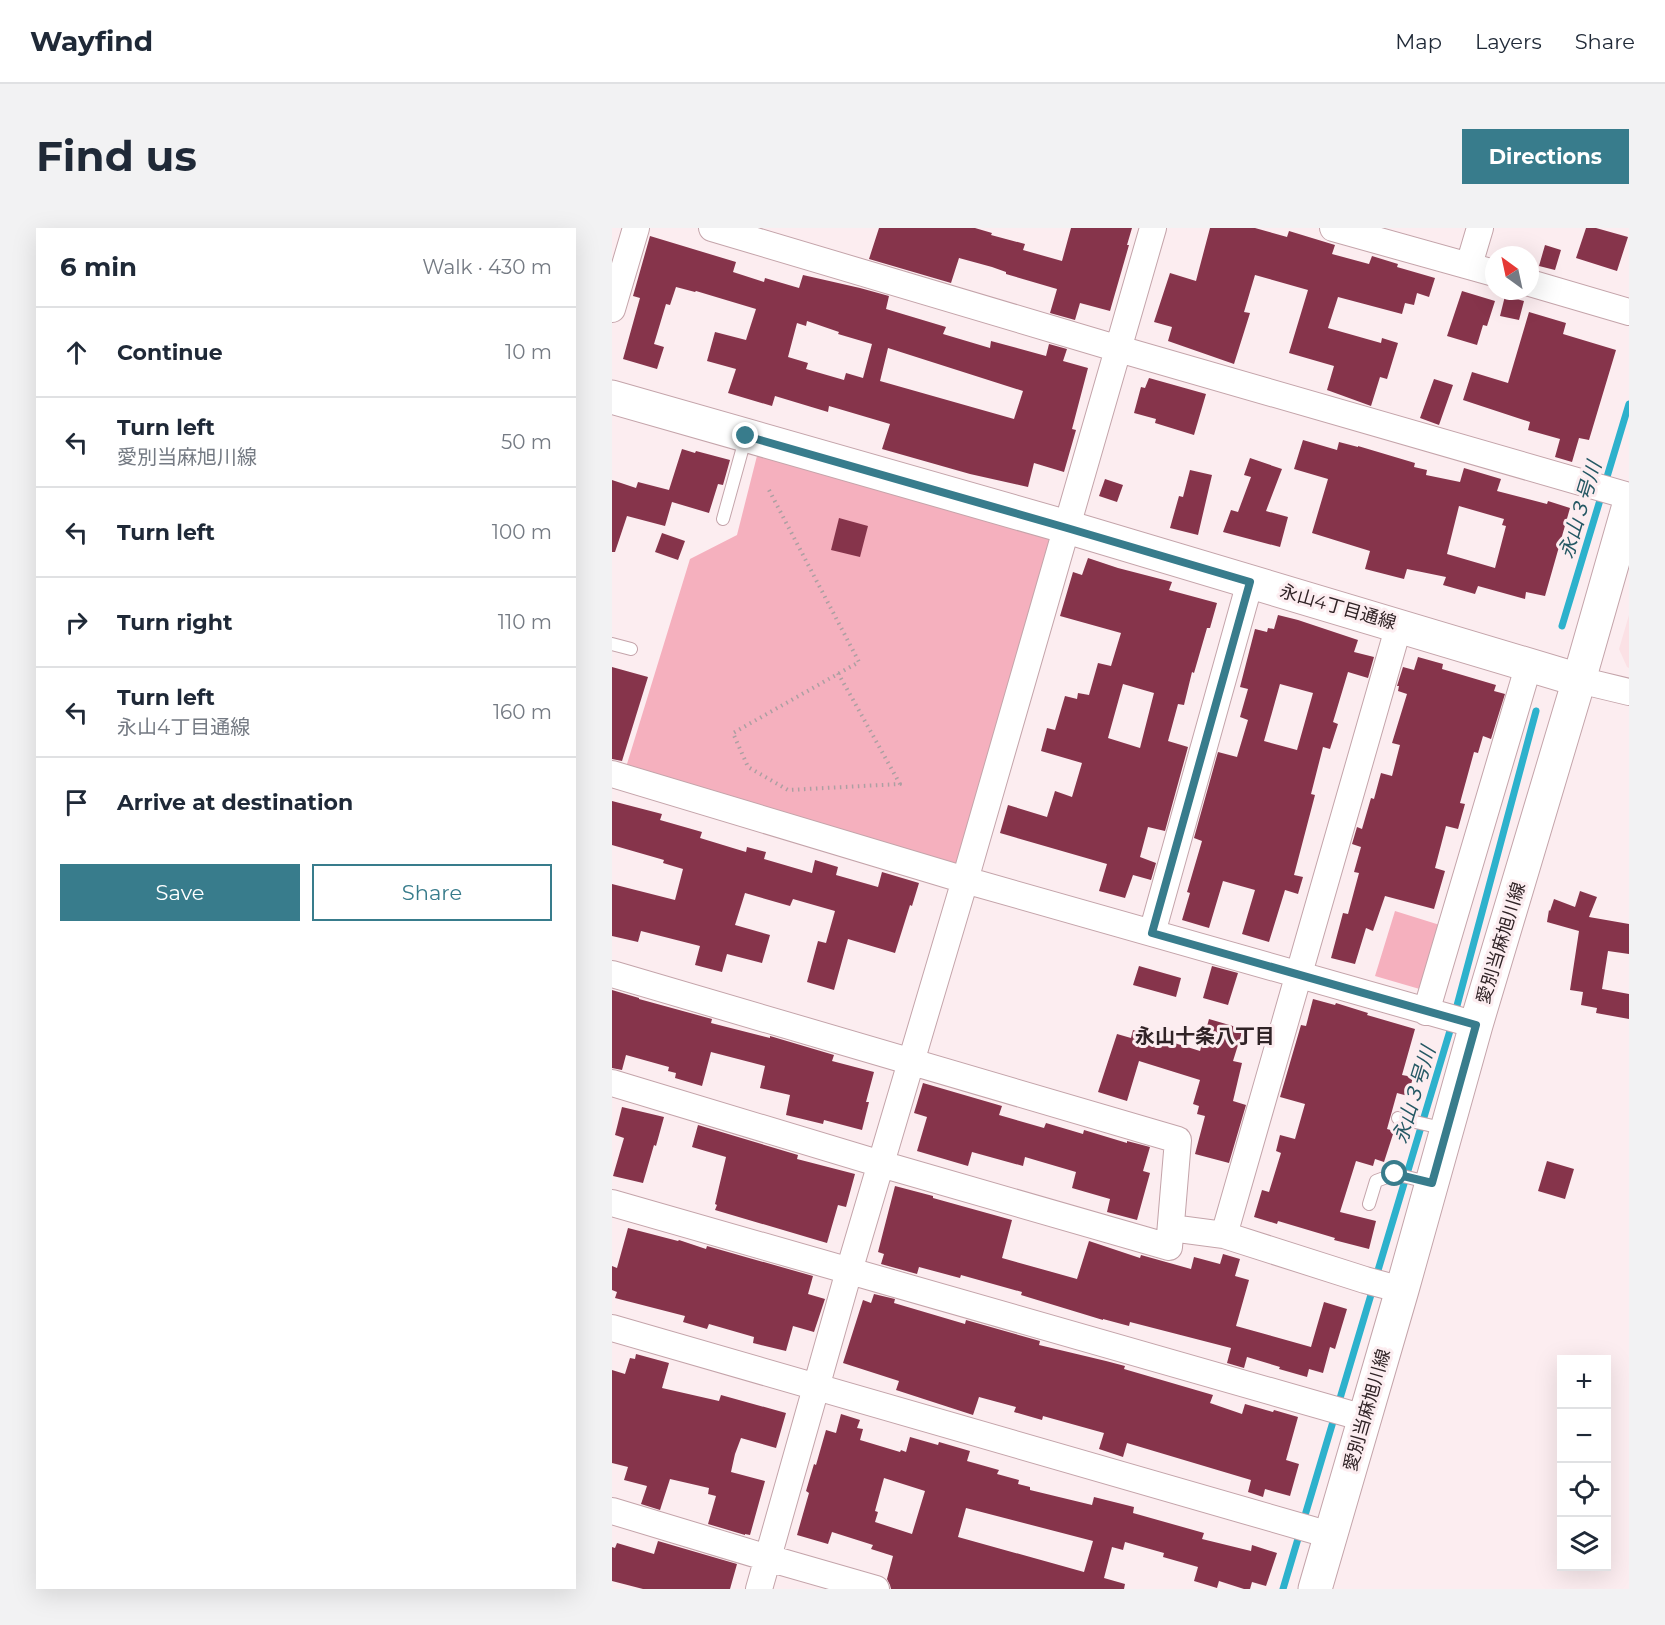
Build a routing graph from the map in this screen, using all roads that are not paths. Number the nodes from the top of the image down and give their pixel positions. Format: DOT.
graph roads {
  1 [pos="712,228"];
  2 [pos="1153,228"];
  3 [pos="1333,228"];
  4 [pos="1480,228"];
  5 [pos="626,235"];
  6 [pos="1469,265"];
  7 [pos="1485,270"];
  8 [pos="1539,285"];
  9 [pos="612,309"];
  10 [pos="1629,310"];
  11 [pos="1119,349"];
  12 [pos="612,397"];
  13 [pos="746,436"];
  14 [pos="1616,494"];
  15 [pos="723,519"];
  16 [pos="1067,528"];
  17 [pos="1250,582"];
  18 [pos="1399,625"];
  19 [pos="612,644"];
  20 [pos="631,649"];
  21 [pos="1529,664"];
  22 [pos="1579,680"];
  23 [pos="1629,692"];
  24 [pos="612,774"];
  25 [pos="965,880"];
  26 [pos="1152,933"];
  27 [pos="612,974"];
  28 [pos="1300,975"];
  29 [pos="1450,1018"];
  30 [pos="911,1061"];
  31 [pos="612,1083"];
  32 [pos="1398,1118"];
  33 [pos="1440,1128"];
  34 [pos="881,1164"];
  35 [pos="1423,1181"];
  36 [pos="612,1203"];
  37 [pos="1369,1204"];
  38 [pos="1171,1228"];
  39 [pos="1224,1235"];
  40 [pos="849,1271"];
  41 [pos="1384,1285"];
  42 [pos="612,1328"];
  43 [pos="816,1388"];
  44 [pos="1346,1413"];
  45 [pos="612,1511"];
  46 [pos="1313,1530"];
  47 [pos="768,1558"];
  48 [pos="759,1589"];
  49 [pos="876,1589"];
  50 [pos="1315,1589"];
  1 -- 11 [label="street"];
  2 -- 11 [label="street"];
  3 -- 6 [label="street"];
  4 -- 6 [label="street"];
  5 -- 9 [label="street"];
  6 -- 7 [label="street"];
  8 -- 10 [label="street"];
  11 -- 14 [label="street"];
  11 -- 16 [label="street"];
  12 -- 13 [label="main road, 永山4丁目通線"];
  13 -- 15 [label="lane"];
  13 -- 16 [label="main road, 永山4丁目通線"];
  14 -- 22 [label="main road, 愛別当麻旭川線"];
  16 -- 17 [label="main road, 永山4丁目通線"];
  16 -- 25 [label="street"];
  17 -- 18 [label="main road, 永山4丁目通線"];
  17 -- 26 [label="street"];
  18 -- 21 [label="main road, 永山4丁目通線"];
  18 -- 28 [label="street"];
  19 -- 20 [label="lane"];
  21 -- 22 [label="main road, 永山4丁目通線"];
  21 -- 29 [label="street"];
  22 -- 23 [label="street"];
  22 -- 29 [label="main road, 愛別当麻旭川線"];
  24 -- 25 [label="street"];
  25 -- 26 [label="street"];
  25 -- 30 [label="street"];
  26 -- 28 [label="street"];
  27 -- 30 [label="street"];
  28 -- 29 [label="street"];
  28 -- 39 [label="street"];
  29 -- 33 [label="main road, 愛別当麻旭川線"];
  30 -- 34 [label="street"];
  30 -- 38 [label="street"];
  31 -- 34 [label="street"];
  32 -- 33 [label="lane"];
  33 -- 35 [label="main road, 愛別当麻旭川線"];
  34 -- 38 [label="street"];
  34 -- 40 [label="street"];
  35 -- 37 [label="lane"];
  35 -- 41 [label="main road, 愛別当麻旭川線"];
  36 -- 40 [label="street"];
  38 -- 39 [label="street"];
  39 -- 41 [label="street"];
  40 -- 43 [label="street"];
  40 -- 44 [label="street"];
  41 -- 44 [label="main road, 愛別当麻旭川線"];
  42 -- 43 [label="street"];
  43 -- 46 [label="street"];
  43 -- 47 [label="street"];
  44 -- 46 [label="main road, 愛別当麻旭川線"];
  45 -- 47 [label="street"];
  46 -- 50 [label="main road, 愛別当麻旭川線"];
  47 -- 48 [label="street"];
  47 -- 49 [label="street"];
}
